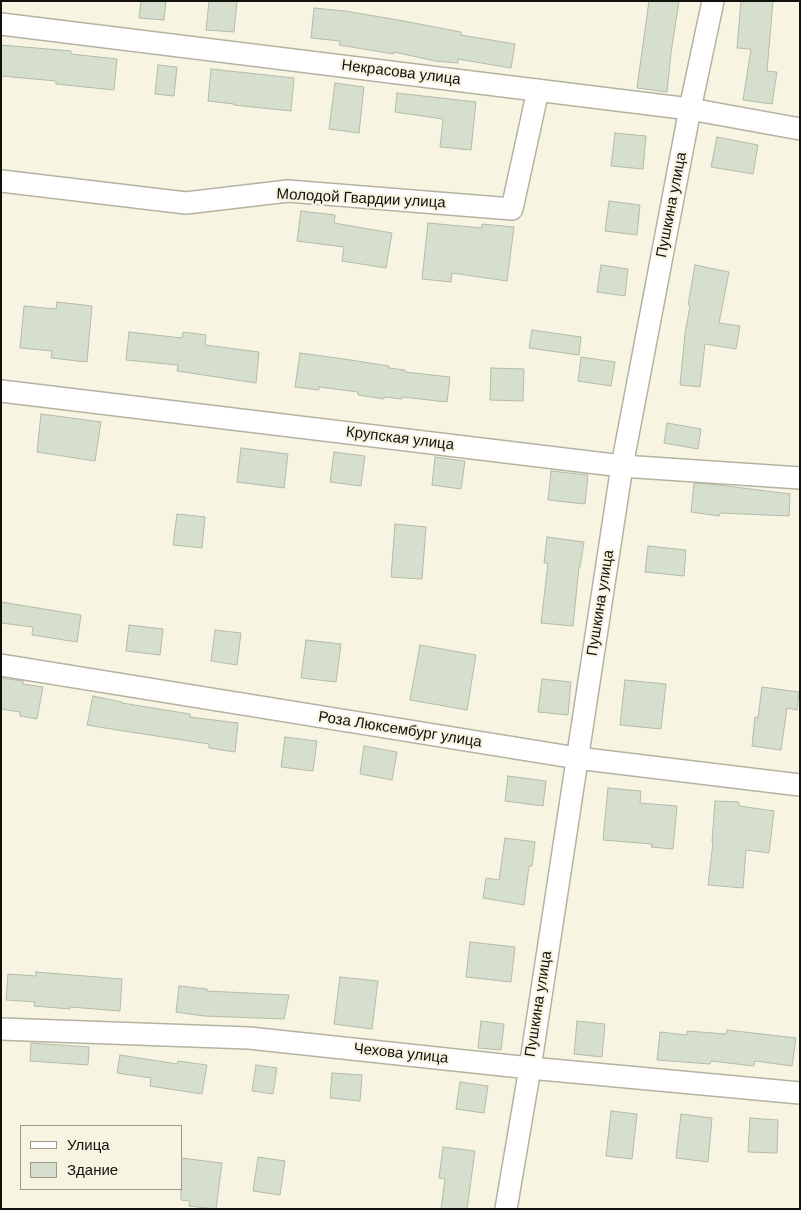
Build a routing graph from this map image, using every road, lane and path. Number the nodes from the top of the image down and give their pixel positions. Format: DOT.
graph roads {
  1 [pos="713,1"];
  2 [pos="1,24"];
  3 [pos="538,90"];
  4 [pos="690,109"];
  5 [pos="800,129"];
  6 [pos="1,181"];
  7 [pos="1,391"];
  8 [pos="622,466"];
  9 [pos="800,478"];
  10 [pos="1,665"];
  11 [pos="577,758"];
  12 [pos="800,785"];
  13 [pos="1,1028"];
  14 [pos="530,1068"];
  15 [pos="800,1093"];
  16 [pos="506,1209"];
  1 -- 4 [label="street, Пушкина улица"];
  2 -- 3 [label="street, Некрасова улица"];
  3 -- 4 [label="street, Некрасова улица"];
  3 -- 6 [label="street, Молодой Гвардии улица"];
  4 -- 5 [label="street, Некрасова улица"];
  4 -- 8 [label="street, Пушкина улица"];
  7 -- 8 [label="street, Крупская улица"];
  8 -- 9 [label="street, Крупская улица"];
  8 -- 11 [label="street, Пушкина улица"];
  10 -- 11 [label="street, Роза Люксембург улица"];
  11 -- 12 [label="street, Роза Люксембург улица"];
  11 -- 14 [label="street, Пушкина улица"];
  13 -- 14 [label="street, Чехова улица"];
  14 -- 15 [label="street, Чехова улица"];
  14 -- 16 [label="street, Пушкина улица"];
}
